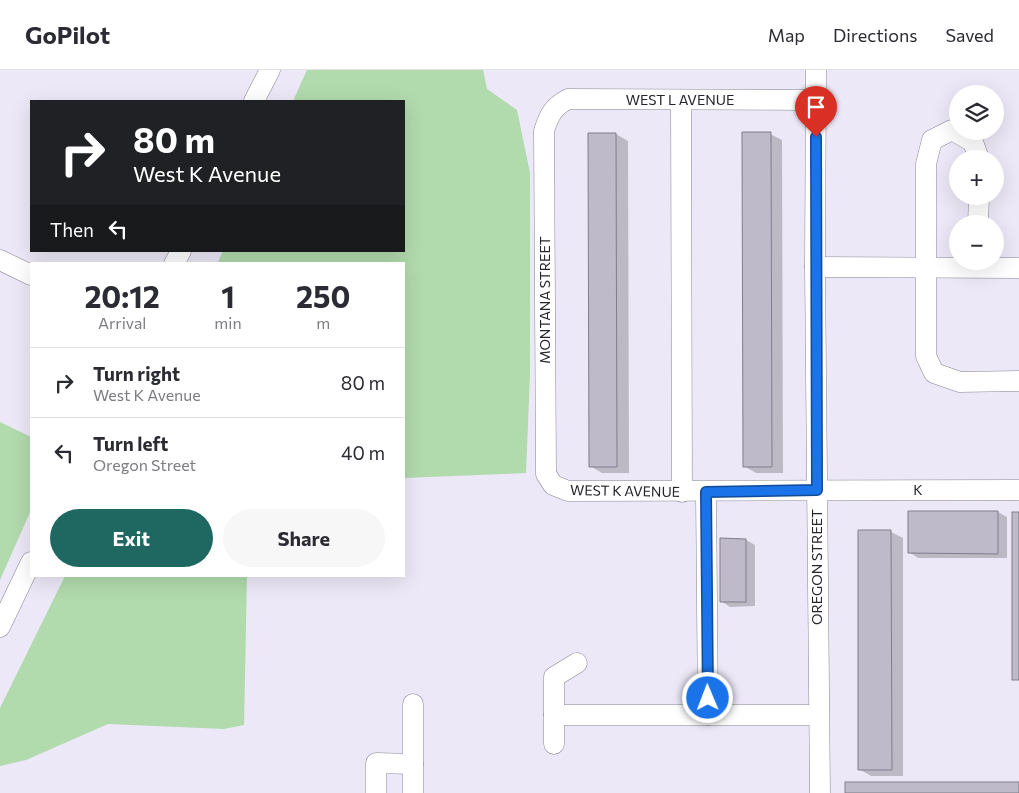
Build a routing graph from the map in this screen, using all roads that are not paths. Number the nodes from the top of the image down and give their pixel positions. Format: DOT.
graph roads {
  1 [pos="270,70"];
  2 [pos="816,70"];
  3 [pos="255,100"];
  4 [pos="681,100"];
  5 [pos="817,100"];
  6 [pos="549,114"];
  7 [pos="976,150"];
  8 [pos="0,260"];
  9 [pos="815,267"];
  10 [pos="949,267"];
  11 [pos="1004,267"];
  12 [pos="925,268"];
  13 [pos="1019,268"];
  14 [pos="30,275"];
  15 [pos="1019,381"];
  16 [pos="553,485"];
  17 [pos="817,490"];
  18 [pos="1019,490"];
  19 [pos="682,492"];
  20 [pos="706,492"];
  21 [pos="30,564"];
  22 [pos="0,627"];
  23 [pos="577,663"];
  24 [pos="413,704"];
  25 [pos="554,715"];
  26 [pos="708,715"];
  27 [pos="818,715"];
  28 [pos="554,744"];
  29 [pos="413,764"];
  30 [pos="376,793"];
  31 [pos="413,793"];
  32 [pos="820,793"];
  1 -- 3 [label="street"];
  2 -- 5 [label="street, OREGON STREET"];
  4 -- 5 [label="street, WEST L AVENUE"];
  4 -- 6 [label="street, WEST L AVENUE"];
  4 -- 19 [label="street"];
  5 -- 9 [label="street, OREGON STREET"];
  6 -- 16 [label="street, MONTANA STREET"];
  7 -- 12 [label="street"];
  8 -- 14 [label="street"];
  9 -- 12 [label="street"];
  9 -- 17 [label="street, OREGON STREET"];
  10 -- 12 [label="street"];
  11 -- 13 [label="street"];
  12 -- 15 [label="street"];
  16 -- 19 [label="street, WEST K AVENUE"];
  17 -- 18 [label="street, K"];
  17 -- 20 [label="street, WEST K AVENUE"];
  17 -- 27 [label="street, OREGON STREET"];
  19 -- 20 [label="street, WEST K AVENUE"];
  20 -- 26 [label="street"];
  21 -- 22 [label="street"];
  23 -- 25 [label="street"];
  24 -- 29 [label="street"];
  25 -- 26 [label="street"];
  25 -- 28 [label="street"];
  26 -- 27 [label="street"];
  27 -- 32 [label="street, OREGON STREET"];
  29 -- 30 [label="street"];
  29 -- 31 [label="street"];
}
